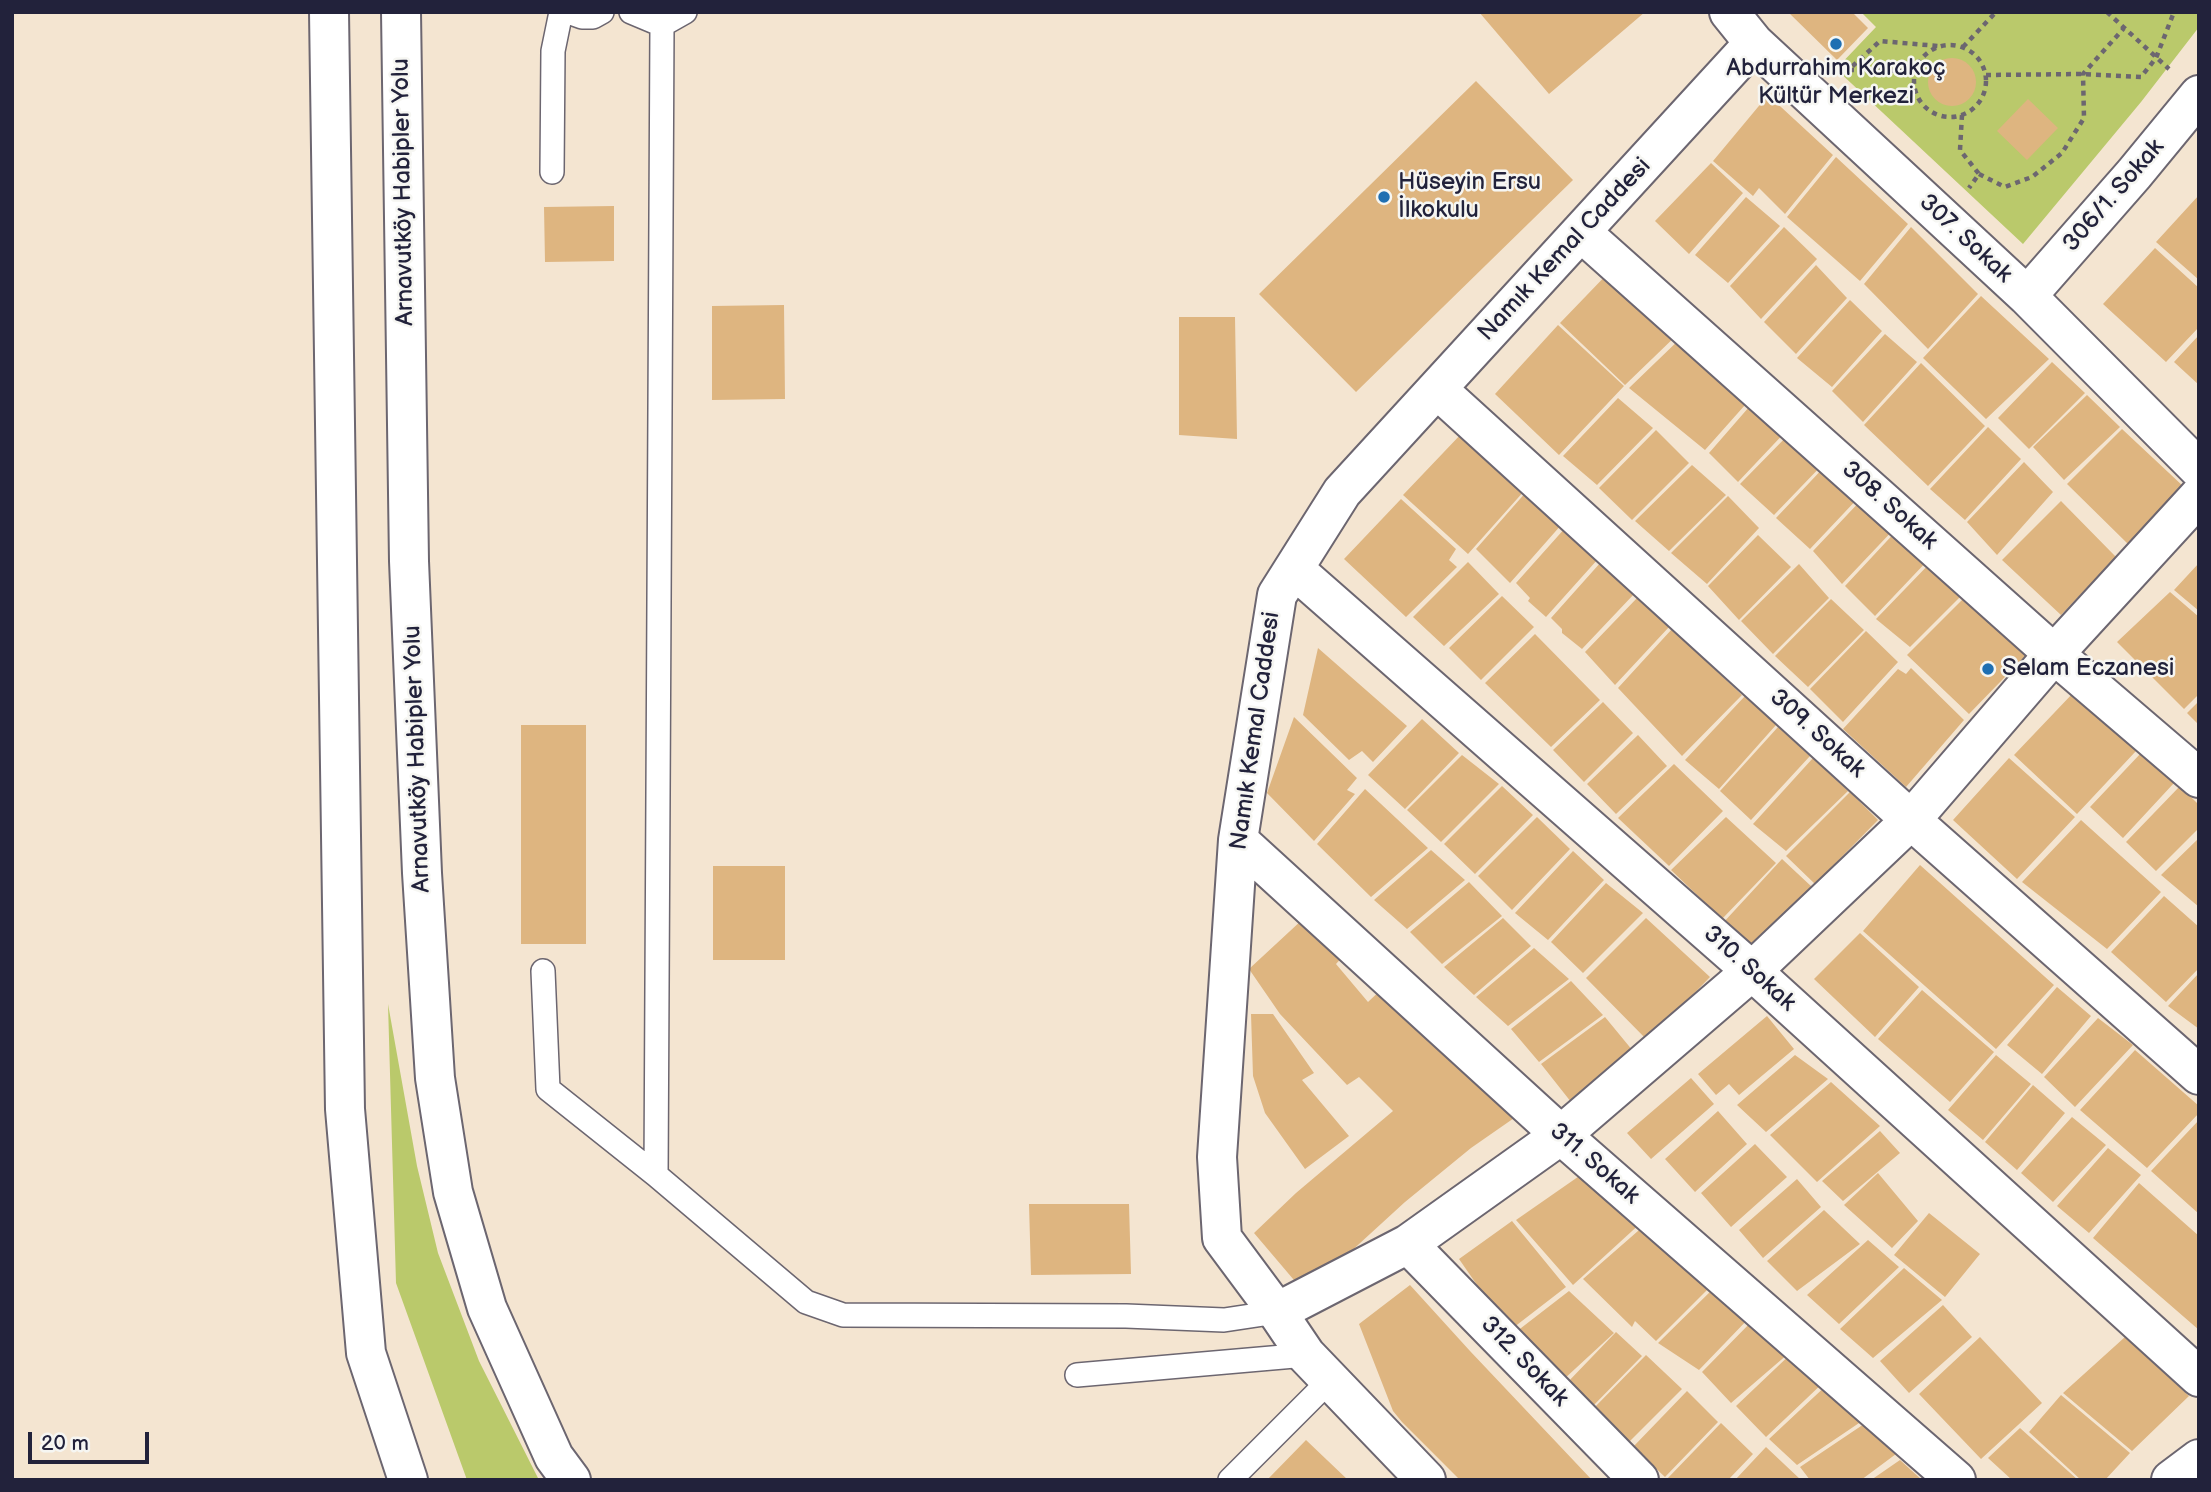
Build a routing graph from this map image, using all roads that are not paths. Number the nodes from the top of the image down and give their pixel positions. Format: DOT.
graph roads {
  1 [pos="329,12"];
  2 [pos="401,12"];
  3 [pos="561,12"];
  4 [pos="568,12"];
  5 [pos="602,12"];
  6 [pos="631,12"];
  7 [pos="685,12"];
  8 [pos="1728,12"];
  9 [pos="662,25"];
  10 [pos="1754,43"];
  11 [pos="2195,108"];
  12 [pos="552,172"];
  13 [pos="1581,232"];
  14 [pos="2027,296"];
  15 [pos="1437,389"];
  16 [pos="2199,469"];
  17 [pos="2199,496"];
  18 [pos="1294,569"];
  19 [pos="2054,654"];
  20 [pos="2199,778"];
  21 [pos="1911,820"];
  22 [pos="1238,840"];
  23 [pos="543,971"];
  24 [pos="1752,971"];
  25 [pos="2199,1075"];
  26 [pos="1561,1135"];
  27 [pos="656,1175"];
  28 [pos="1408,1244"];
  29 [pos="1277,1312"];
  30 [pos="1318,1368"];
  31 [pos="1077,1375"];
  32 [pos="2199,1377"];
  33 [pos="2199,1459"];
  34 [pos="408,1480"];
  35 [pos="571,1480"];
  36 [pos="1230,1480"];
  37 [pos="1426,1480"];
  38 [pos="1639,1480"];
  39 [pos="1956,1480"];
  40 [pos="2171,1480"];
  1 -- 34 [label="main road"];
  2 -- 35 [label="main road, Arnavutköy Habipler Yolu"];
  3 -- 12 [label="lane"];
  4 -- 5 [label="lane"];
  6 -- 9 [label="lane"];
  7 -- 9 [label="lane"];
  8 -- 10 [label="main road, 307. Sokak"];
  9 -- 27 [label="lane"];
  10 -- 13 [label="main road, Namık Kemal Caddesi"];
  10 -- 14 [label="main road, 307. Sokak"];
  11 -- 14 [label="main road, 306/1. Sokak"];
  13 -- 15 [label="main road, Namık Kemal Caddesi"];
  13 -- 19 [label="main road, 308. Sokak"];
  14 -- 16 [label="main road, 307. Sokak"];
  15 -- 18 [label="main road, Namık Kemal Caddesi"];
  15 -- 21 [label="main road, 309. Sokak"];
  17 -- 19 [label="main road"];
  18 -- 22 [label="main road, Namık Kemal Caddesi"];
  18 -- 24 [label="main road, 310. Sokak"];
  19 -- 20 [label="main road, 308. Sokak"];
  19 -- 21 [label="main road"];
  21 -- 24 [label="main road"];
  21 -- 25 [label="main road, 309. Sokak"];
  22 -- 26 [label="main road, 311. Sokak"];
  22 -- 29 [label="main road, Namık Kemal Caddesi"];
  23 -- 27 [label="lane"];
  24 -- 26 [label="main road"];
  24 -- 32 [label="main road, 310. Sokak"];
  26 -- 28 [label="main road"];
  26 -- 39 [label="main road, 311. Sokak"];
  27 -- 29 [label="lane"];
  28 -- 29 [label="main road"];
  28 -- 38 [label="main road, 312. Sokak"];
  29 -- 30 [label="main road, Namık Kemal Caddesi"];
  30 -- 31 [label="lane"];
  30 -- 36 [label="lane"];
  30 -- 37 [label="main road, Namık Kemal Caddesi"];
  33 -- 40 [label="main road"];
}
